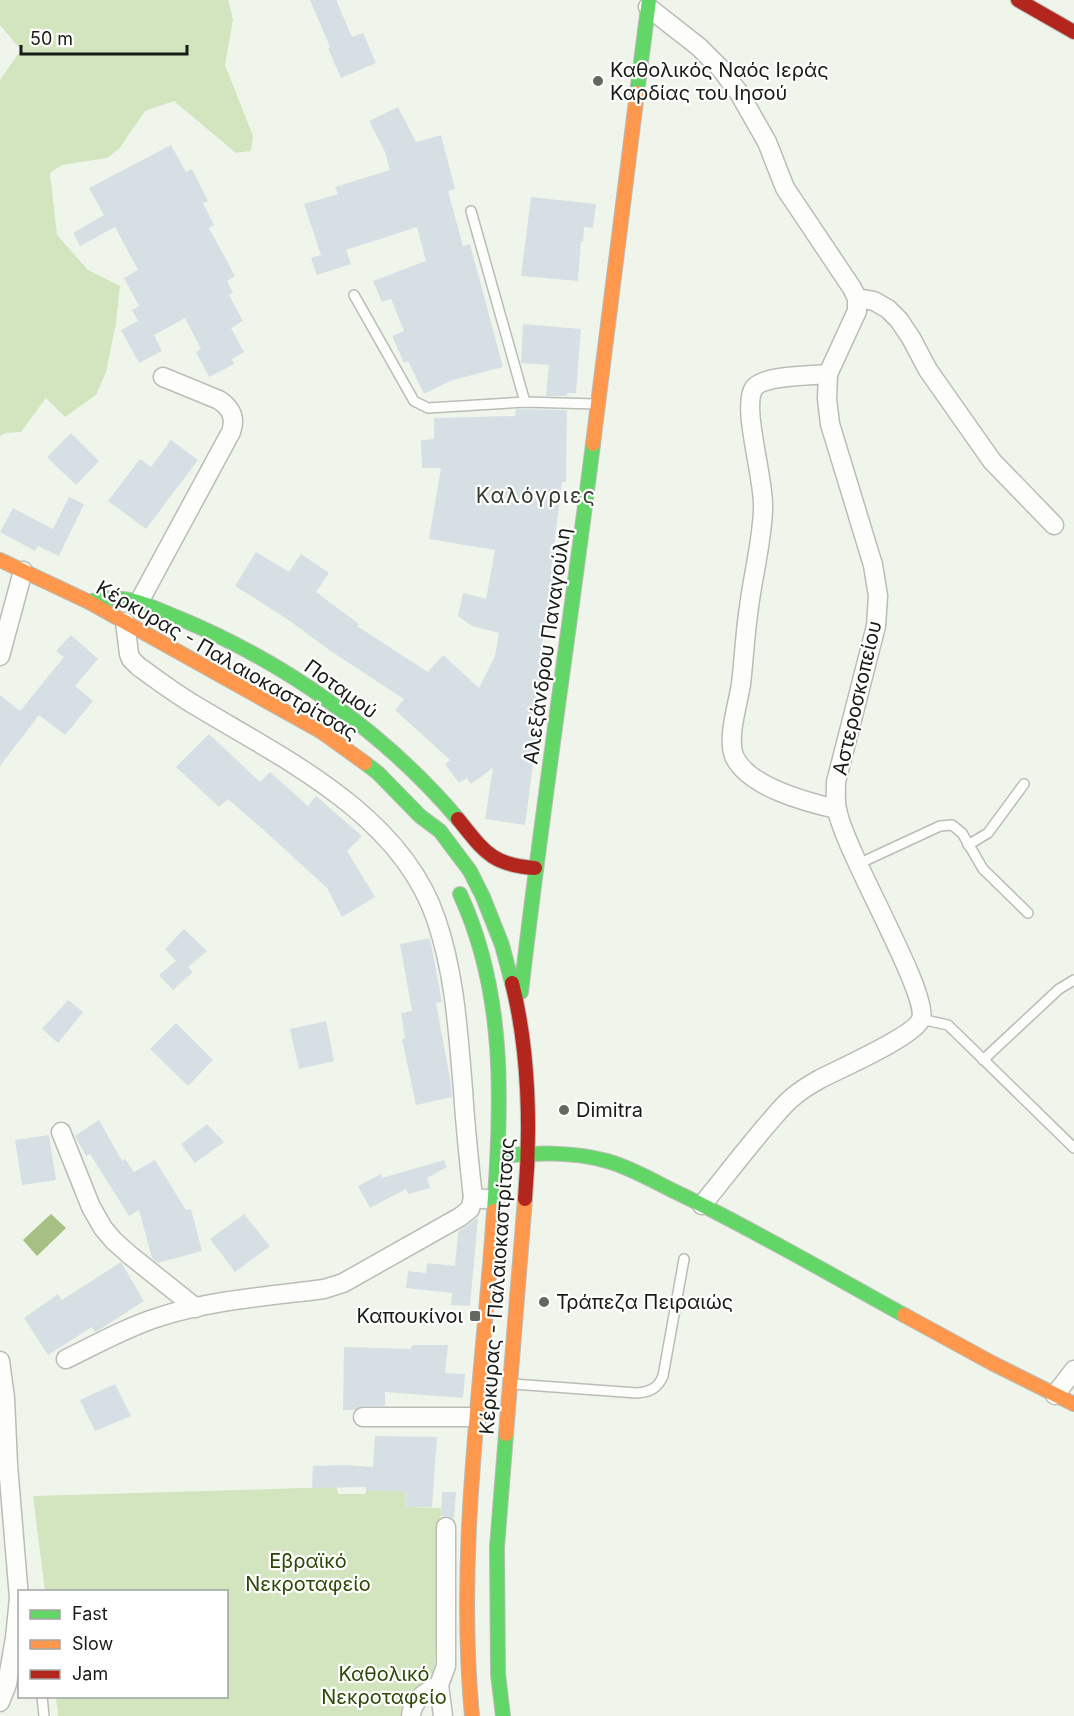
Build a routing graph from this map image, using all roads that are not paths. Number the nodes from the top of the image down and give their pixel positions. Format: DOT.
graph roads {
  1 [pos="1018,0"];
  2 [pos="649,4"];
  3 [pos="1074,32"];
  4 [pos="471,211"];
  5 [pos="354,295"];
  6 [pos="857,298"];
  7 [pos="828,374"];
  8 [pos="163,377"];
  9 [pos="525,402"];
  10 [pos="598,404"];
  11 [pos="1054,525"];
  12 [pos="0,560"];
  13 [pos="23,570"];
  14 [pos="89,602"];
  15 [pos="139,602"];
  16 [pos="125,622"];
  17 [pos="0,656"];
  18 [pos="1023,784"];
  19 [pos="836,808"];
  20 [pos="420,816"];
  21 [pos="429,838"];
  22 [pos="968,845"];
  23 [pos="858,864"];
  24 [pos="535,868"];
  25 [pos="453,879"];
  26 [pos="1028,912"];
  27 [pos="1074,980"];
  28 [pos="519,1011"];
  29 [pos="921,1019"];
  30 [pos="983,1060"];
  31 [pos="61,1132"];
  32 [pos="1074,1148"];
  33 [pos="529,1153"];
  34 [pos="498,1156"];
  35 [pos="473,1198"];
  36 [pos="495,1200"];
  37 [pos="702,1205"];
  38 [pos="684,1259"];
  39 [pos="196,1308"];
  40 [pos="66,1359"];
  41 [pos="0,1361"];
  42 [pos="1074,1370"];
  43 [pos="511,1384"];
  44 [pos="1055,1395"];
  45 [pos="1074,1404"];
  46 [pos="363,1417"];
  47 [pos="478,1417"];
  48 [pos="446,1527"];
  49 [pos="446,1578"];
  50 [pos="467,1581"];
  51 [pos="18,1590"];
  52 [pos="18,1609"];
  53 [pos="439,1685"];
  54 [pos="42,1698"];
  55 [pos="0,1702"];
  56 [pos="44,1716"];
  57 [pos="411,1716"];
  58 [pos="443,1716"];
  59 [pos="472,1716"];
  60 [pos="503,1716"];
  1 -- 3 [label="main road"];
  2 -- 6 [label="street"];
  2 -- 10 [label="main road, Αλεξάνδρου Παναγούλη"];
  4 -- 9 [label="lane"];
  5 -- 9 [label="lane"];
  6 -- 7 [label="street, Αστεροσκοπείου"];
  6 -- 11 [label="street"];
  7 -- 19 [label="street, Αστεροσκοπείου"];
  7 -- 19 [label="street"];
  8 -- 15 [label="street"];
  9 -- 10 [label="lane"];
  10 -- 24 [label="main road, Αλεξάνδρου Παναγούλη"];
  12 -- 13 [label="main road, Κέρκυρας - Παλαιοκαστρίτσας"];
  13 -- 14 [label="main road, Κέρκυρας - Παλαιοκαστρίτσας"];
  13 -- 17 [label="street"];
  14 -- 15 [label="main road, Ποταμού"];
  14 -- 16 [label="main road, Κέρκυρας - Παλαιοκαστρίτσας"];
  15 -- 24 [label="main road, Ποταμού"];
  16 -- 20 [label="main road, Κέρκυρας - Παλαιοκαστρίτσας"];
  16 -- 35 [label="street"];
  18 -- 22 [label="lane"];
  19 -- 23 [label="street, Αστεροσκοπείου"];
  20 -- 21 [label="main road, Κέρκυρας - Παλαιοκαστρίτσας"];
  20 -- 28 [label="main road, Κέρκυρας - Παλαιοκαστρίτσας"];
  22 -- 23 [label="lane"];
  22 -- 26 [label="lane"];
  23 -- 29 [label="street, Αστεροσκοπείου"];
  24 -- 28 [label="main road, Αλεξάνδρου Παναγούλη"];
  25 -- 34 [label="main road, Κέρκυρας - Παλαιοκαστρίτσας"];
  27 -- 30 [label="lane"];
  28 -- 33 [label="main road, Κέρκυρας - Παλαιοκαστρίτσας"];
  29 -- 30 [label="lane"];
  29 -- 37 [label="street"];
  30 -- 32 [label="lane"];
  31 -- 39 [label="street"];
  33 -- 34 [label="main road"];
  33 -- 37 [label="main road"];
  33 -- 43 [label="main road, Κέρκυρας - Παλαιοκαστρίτσας"];
  34 -- 36 [label="main road, Κέρκυρας - Παλαιοκαστρίτσας"];
  35 -- 36 [label="street"];
  35 -- 39 [label="street"];
  36 -- 47 [label="main road, Κέρκυρας - Παλαιοκαστρίτσας"];
  37 -- 44 [label="main road"];
  38 -- 43 [label="lane"];
  39 -- 40 [label="street"];
  41 -- 51 [label="street"];
  42 -- 44 [label="street"];
  43 -- 60 [label="main road, Κέρκυρας - Παλαιοκαστρίτσας"];
  44 -- 45 [label="main road"];
  46 -- 47 [label="street"];
  47 -- 50 [label="main road, Κέρκυρας - Παλαιοκαστρίτσας"];
  48 -- 49 [label="street"];
  49 -- 50 [label="main road"];
  49 -- 53 [label="street"];
  50 -- 59 [label="main road, Κέρκυρας - Παλαιοκαστρίτσας"];
  52 -- 55 [label="street"];
  53 -- 57 [label="street"];
  53 -- 58 [label="street"];
  54 -- 56 [label="lane"];
}
